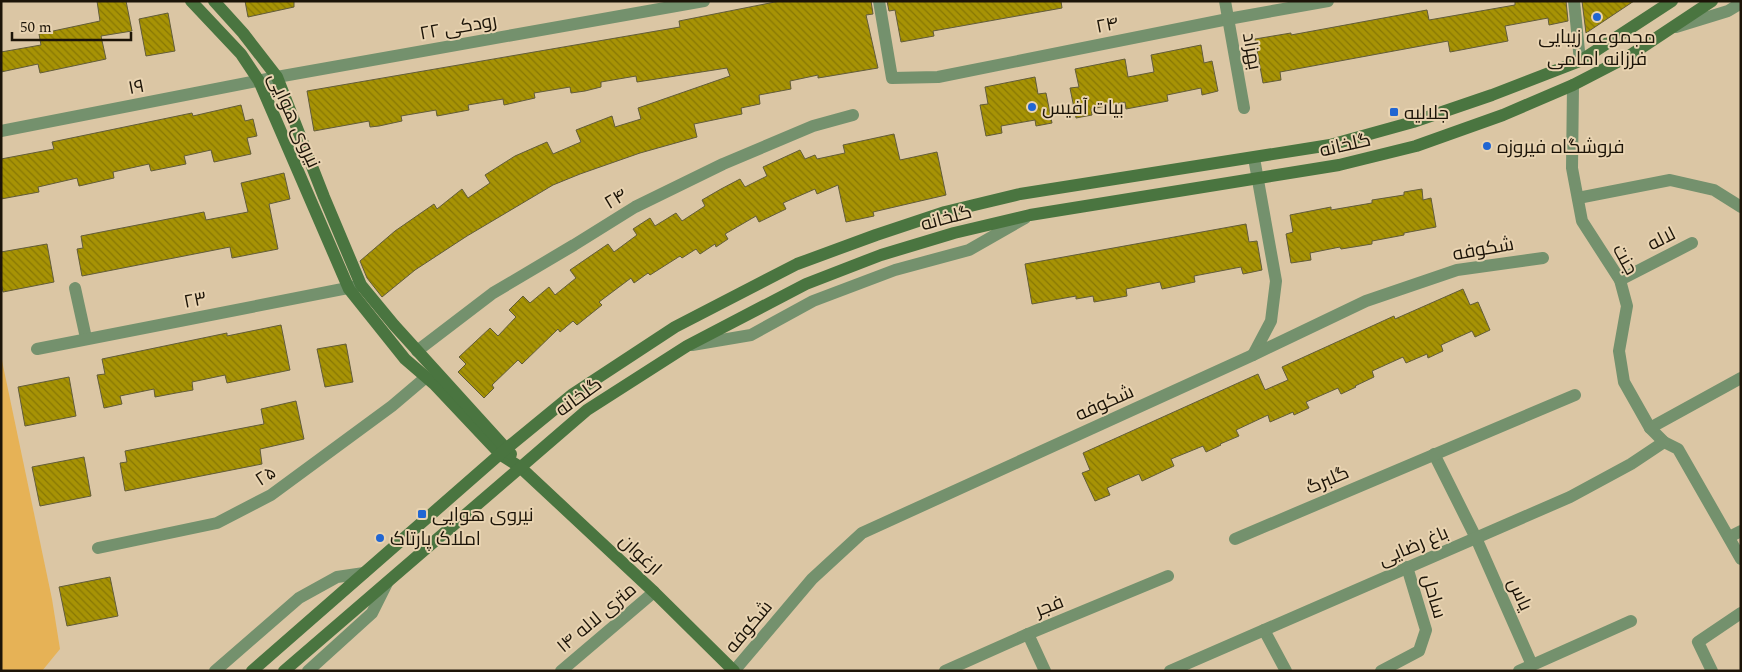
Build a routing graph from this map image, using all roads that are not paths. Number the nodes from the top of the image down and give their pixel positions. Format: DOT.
graph roads {
  1 [pos="191,1"];
  2 [pos="214,1"];
  3 [pos="704,1"];
  4 [pos="879,1"];
  5 [pos="1225,1"];
  6 [pos="1328,1"];
  7 [pos="1574,1"];
  8 [pos="1672,1"];
  9 [pos="1712,1"];
  10 [pos="1741,3"];
  11 [pos="1664,5"];
  12 [pos="1228,19"];
  13 [pos="1671,28"];
  14 [pos="1580,61"];
  15 [pos="277,77"];
  16 [pos="259,82"];
  17 [pos="1573,85"];
  18 [pos="1244,108"];
  19 [pos="853,115"];
  20 [pos="1,131"];
  21 [pos="1254,158"];
  22 [pos="1258,179"];
  23 [pos="1578,198"];
  24 [pos="1741,207"];
  25 [pos="1030,215"];
  26 [pos="1692,243"];
  27 [pos="1543,258"];
  28 [pos="1620,280"];
  29 [pos="361,285"];
  30 [pos="75,288"];
  31 [pos="349,289"];
  32 [pos="86,338"];
  33 [pos="687,346"];
  34 [pos="37,349"];
  35 [pos="417,351"];
  36 [pos="1253,355"];
  37 [pos="405,359"];
  38 [pos="425,378"];
  39 [pos="1741,378"];
  40 [pos="1574,395"];
  41 [pos="1650,428"];
  42 [pos="1664,442"];
  43 [pos="504,452"];
  44 [pos="1434,454"];
  45 [pos="520,467"];
  46 [pos="1741,531"];
  47 [pos="1728,537"];
  48 [pos="1476,538"];
  49 [pos="1235,539"];
  50 [pos="98,548"];
  51 [pos="1741,559"];
  52 [pos="1407,567"];
  53 [pos="364,573"];
  54 [pos="1168,576"];
  55 [pos="387,582"];
  56 [pos="654,592"];
  57 [pos="1741,613"];
  58 [pos="1631,621"];
  59 [pos="1264,630"];
  60 [pos="1028,634"];
  61 [pos="1532,665"];
  62 [pos="215,671"];
  63 [pos="252,671"];
  64 [pos="284,671"];
  65 [pos="308,671"];
  66 [pos="561,671"];
  67 [pos="734,671"];
  68 [pos="945,671"];
  69 [pos="1045,671"];
  70 [pos="1170,671"];
  71 [pos="1286,671"];
  72 [pos="1381,671"];
  73 [pos="1519,671"];
  74 [pos="1712,671"];
  1 -- 16 [label="main road, نیروی هوایی"];
  2 -- 15 [label="main road, نیروی هوایی"];
  3 -- 15 [label="street, رودکی ۲۲"];
  4 -- 12 [label="street, ۲۴"];
  5 -- 12 [label="street, بهزاد"];
  6 -- 12 [label="street, ۲۴"];
  7 -- 14 [label="street"];
  8 -- 11 [label="main road, گلخانه"];
  9 -- 13 [label="main road, گلخانه"];
  10 -- 13 [label="street"];
  11 -- 14 [label="main road, گلخانه"];
  12 -- 18 [label="street, بهزاد"];
  13 -- 17 [label="main road, گلخانه"];
  14 -- 21 [label="main road, گلخانه"];
  15 -- 16 [label="street, ۱۹"];
  15 -- 29 [label="main road, نیروی هوایی"];
  16 -- 20 [label="street, ۱۹"];
  16 -- 31 [label="main road, نیروی هوایی"];
  17 -- 22 [label="main road, گلخانه"];
  17 -- 23 [label="street, جنت"];
  19 -- 35 [label="street, ۲۴"];
  21 -- 22 [label="street"];
  21 -- 43 [label="main road, گلخانه"];
  22 -- 25 [label="main road, گلخانه"];
  22 -- 36 [label="street"];
  23 -- 24 [label="street"];
  23 -- 28 [label="street, جنت"];
  25 -- 33 [label="main road, گلخانه"];
  25 -- 33 [label="street"];
  26 -- 28 [label="street, لاله"];
  27 -- 36 [label="street, شکوفه"];
  28 -- 41 [label="street, جنت"];
  29 -- 31 [label="street, ۲۳"];
  29 -- 35 [label="main road, نیروی هوایی"];
  30 -- 32 [label="street"];
  31 -- 32 [label="street, ۲۳"];
  31 -- 37 [label="main road, نیروی هوایی"];
  32 -- 34 [label="street, ۲۳"];
  33 -- 45 [label="main road, گلخانه"];
  35 -- 37 [label="main road"];
  35 -- 43 [label="main road, نیروی هوایی"];
  36 -- 67 [label="street, شکوفه"];
  37 -- 38 [label="main road, نیروی هوایی"];
  38 -- 43 [label="main road, نیروی هوایی"];
  38 -- 50 [label="street, ۲۵"];
  39 -- 41 [label="street"];
  40 -- 44 [label="street, گلبرگ"];
  41 -- 42 [label="street, جنت"];
  42 -- 47 [label="street, جنت"];
  42 -- 48 [label="street, باغ رضایی"];
  43 -- 45 [label="main road, ارغوان"];
  43 -- 53 [label="main road, گلخانه"];
  44 -- 48 [label="street"];
  44 -- 49 [label="street, گلبرگ"];
  45 -- 55 [label="main road, گلخانه"];
  45 -- 56 [label="main road, ارغوان"];
  46 -- 47 [label="street"];
  47 -- 51 [label="street, جنت"];
  48 -- 52 [label="street, باغ رضایی"];
  48 -- 61 [label="street, یاس"];
  52 -- 59 [label="street, باغ رضایی"];
  52 -- 72 [label="street, ساحل"];
  53 -- 62 [label="street"];
  53 -- 63 [label="main road, گلخانه"];
  54 -- 60 [label="street, فجر"];
  55 -- 64 [label="main road, گلخانه"];
  55 -- 65 [label="street"];
  56 -- 66 [label="street, ۱۴ متری لاله"];
  56 -- 67 [label="main road, ارغوان"];
  57 -- 74 [label="street"];
  58 -- 61 [label="street"];
  59 -- 70 [label="street, باغ رضایی"];
  59 -- 71 [label="street"];
  60 -- 68 [label="street, فجر"];
  60 -- 69 [label="street"];
  61 -- 73 [label="street"];
}
